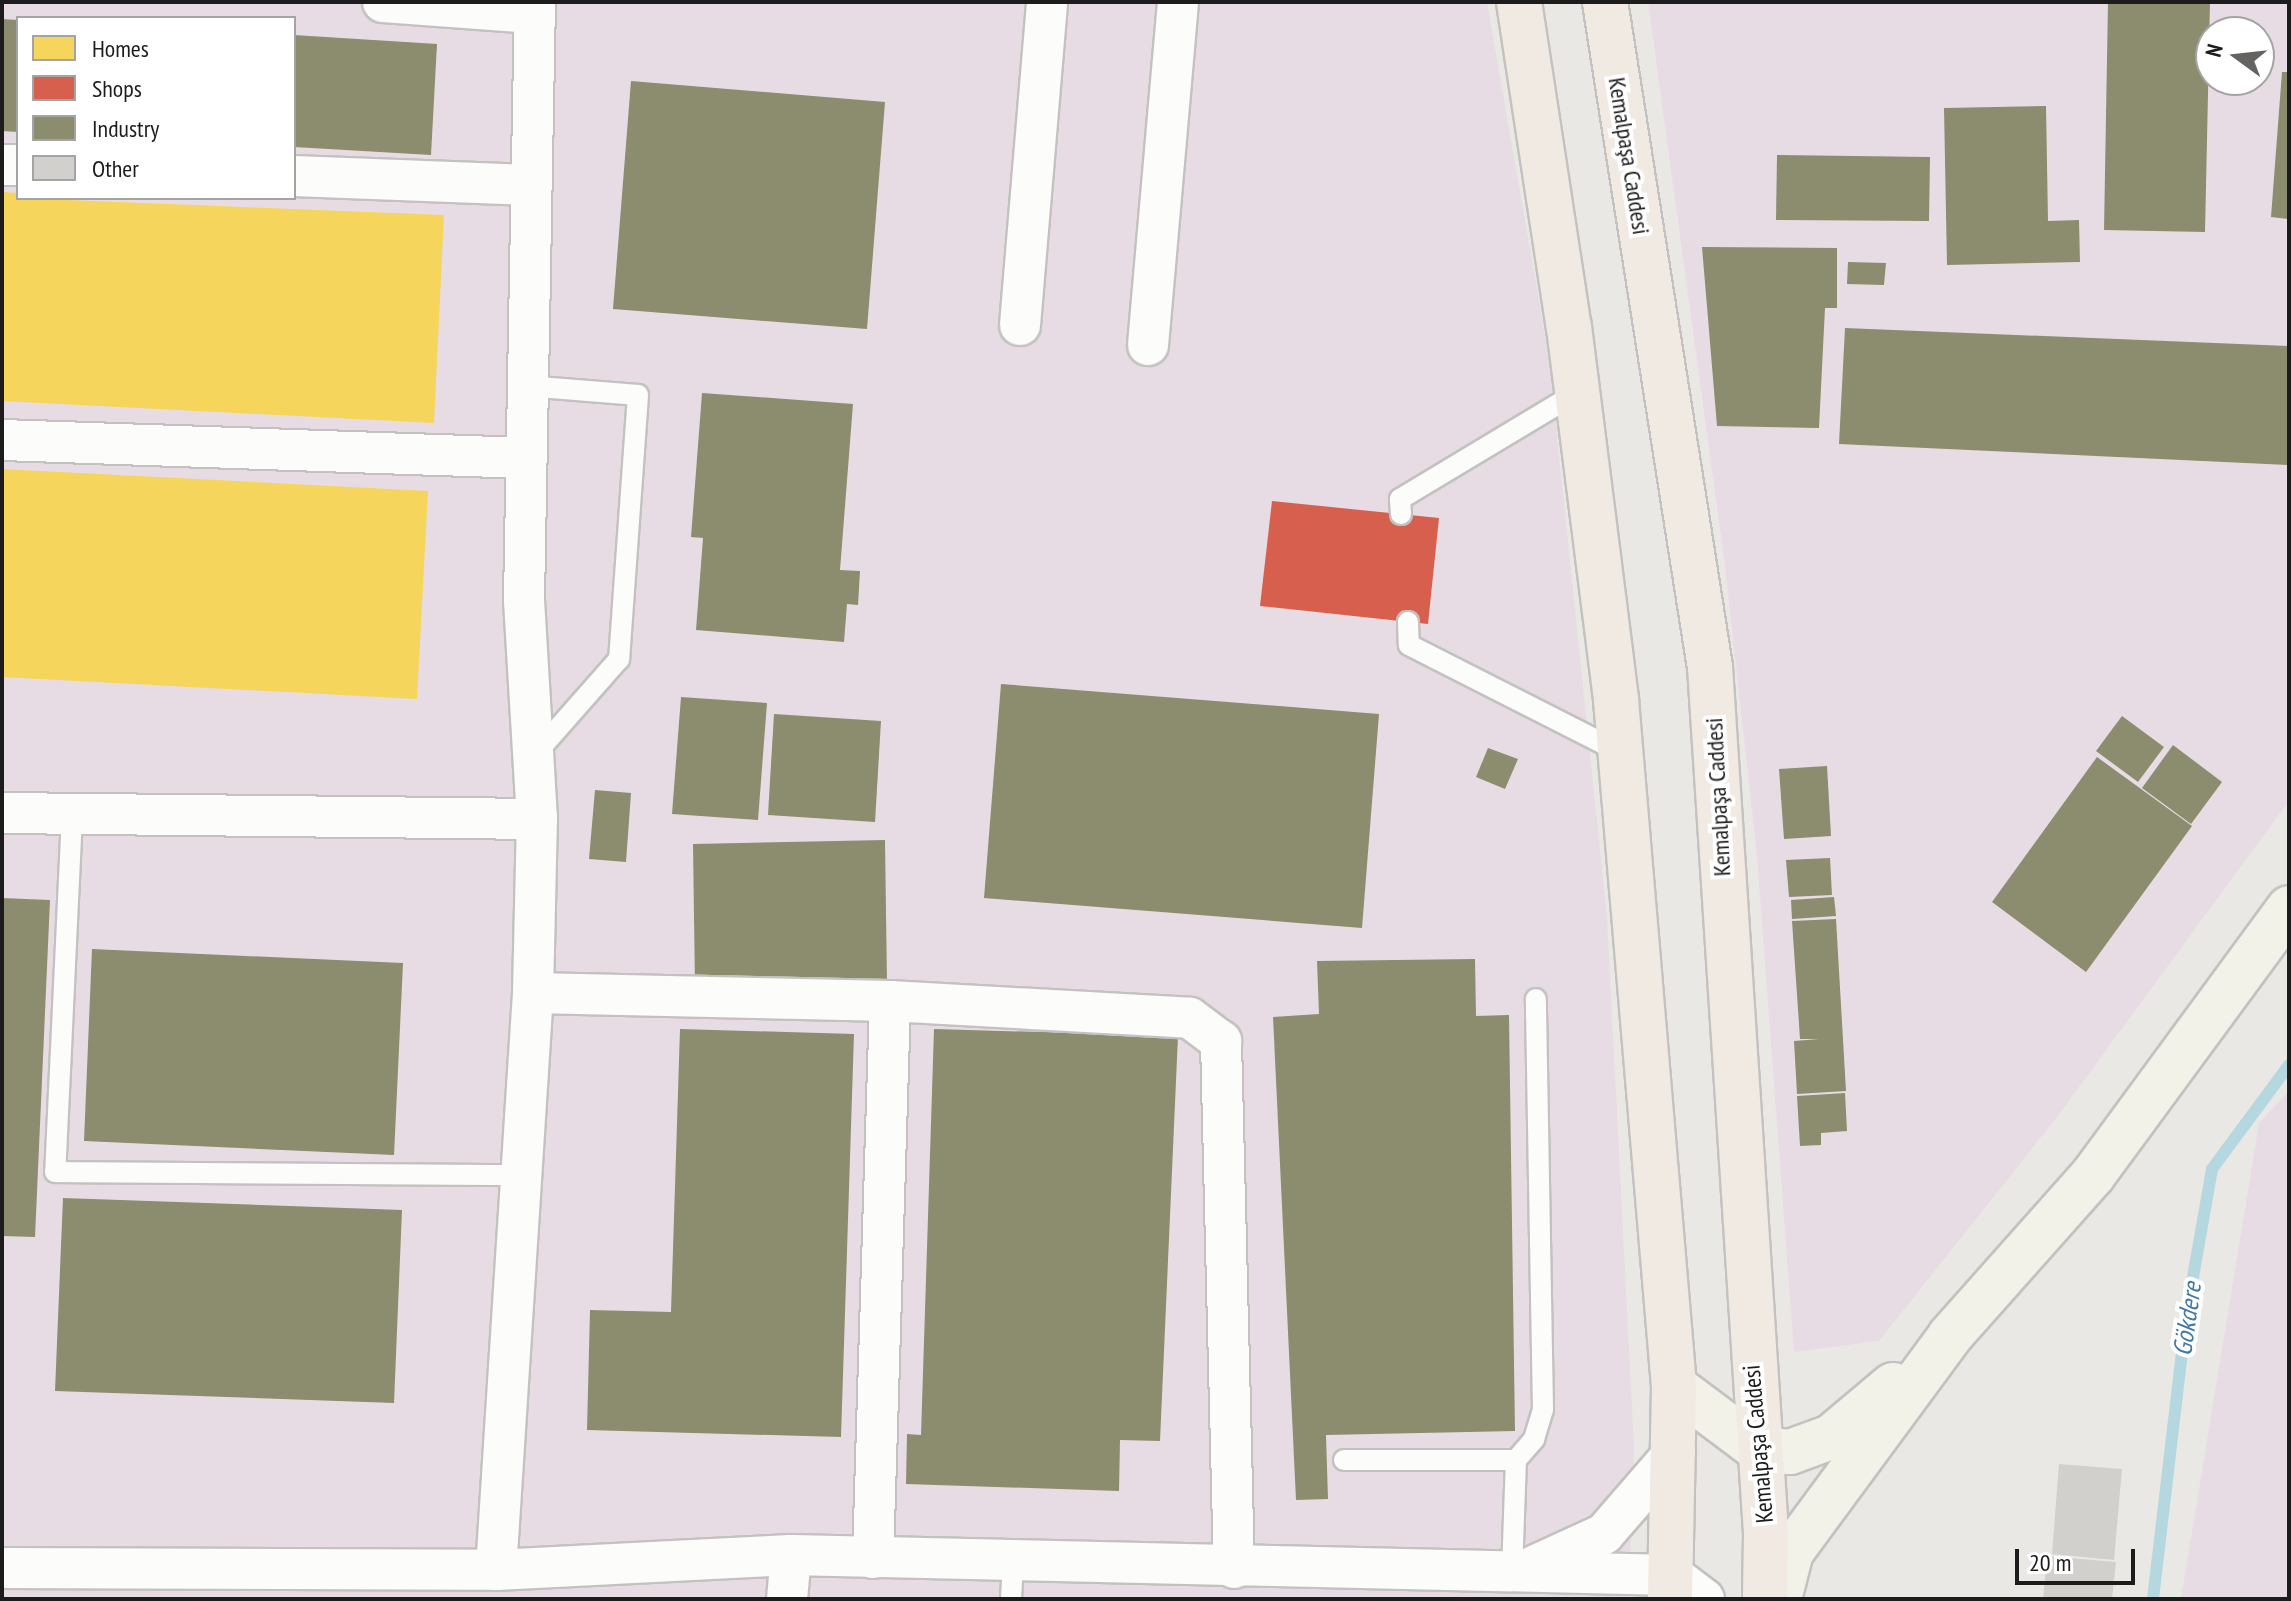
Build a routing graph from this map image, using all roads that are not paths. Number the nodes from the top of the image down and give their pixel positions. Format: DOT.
graph roads {
  1 [pos="383,2"];
  2 [pos="1047,2"];
  3 [pos="1178,2"];
  4 [pos="1519,2"];
  5 [pos="1605,2"];
  6 [pos="534,7"];
  7 [pos="296,176"];
  8 [pos="530,185"];
  9 [pos="1020,325"];
  10 [pos="1148,345"];
  11 [pos="527,386"];
  12 [pos="1578,392"];
  13 [pos="2,440"];
  14 [pos="526,458"];
  15 [pos="1401,514"];
  16 [pos="1408,622"];
  17 [pos="1620,752"];
  18 [pos="533,756"];
  19 [pos="2,813"];
  20 [pos="72,816"];
  21 [pos="537,819"];
  22 [pos="2289,908"];
  23 [pos="533,993"];
  24 [pos="1536,999"];
  25 [pos="890,1001"];
  26 [pos="521,1175"];
  27 [pos="1950,1336"];
  28 [pos="1674,1386"];
  29 [pos="1757,1448"];
  30 [pos="1675,1452"];
  31 [pos="1344,1460"];
  32 [pos="1516,1460"];
  33 [pos="791,1555"];
  34 [pos="873,1558"];
  35 [pos="2,1568"];
  36 [pos="1234,1568"];
  37 [pos="496,1570"];
  38 [pos="1514,1573"];
  39 [pos="1012,1581"];
  40 [pos="599,1582"];
  41 [pos="145,1583"];
  42 [pos="1682,1591"];
  43 [pos="787,1599"];
  44 [pos="1554,1599"];
  45 [pos="1765,1599"];
  46 [pos="1779,1599"];
  1 -- 6 [label="street"];
  2 -- 9 [label="street"];
  3 -- 10 [label="street"];
  4 -- 12 [label="main road"];
  5 -- 29 [label="main road, Kemalpaşa Caddesi"];
  6 -- 8 [label="street"];
  7 -- 8 [label="street"];
  8 -- 11 [label="street"];
  11 -- 14 [label="street"];
  11 -- 18 [label="lane"];
  12 -- 15 [label="lane"];
  12 -- 17 [label="main road"];
  13 -- 14 [label="street"];
  14 -- 18 [label="street"];
  16 -- 17 [label="lane"];
  17 -- 28 [label="main road"];
  18 -- 21 [label="street"];
  19 -- 20 [label="street"];
  20 -- 21 [label="street"];
  20 -- 26 [label="lane"];
  21 -- 23 [label="street"];
  22 -- 27 [label="main road"];
  23 -- 25 [label="street"];
  23 -- 26 [label="street"];
  24 -- 32 [label="lane"];
  25 -- 34 [label="street"];
  25 -- 36 [label="street"];
  26 -- 37 [label="street"];
  27 -- 29 [label="main road"];
  27 -- 46 [label="main road"];
  28 -- 29 [label="main road"];
  28 -- 30 [label="main road"];
  29 -- 45 [label="main road, Kemalpaşa Caddesi"];
  30 -- 38 [label="street"];
  30 -- 42 [label="main road"];
  31 -- 32 [label="lane"];
  32 -- 38 [label="lane"];
  33 -- 34 [label="street"];
  33 -- 40 [label="street"];
  33 -- 43 [label="street"];
  34 -- 39 [label="street"];
  35 -- 41 [label="street"];
  36 -- 38 [label="street"];
  36 -- 39 [label="street"];
  37 -- 40 [label="street"];
  37 -- 41 [label="street"];
  38 -- 42 [label="street"];
  38 -- 44 [label="street"];
}
